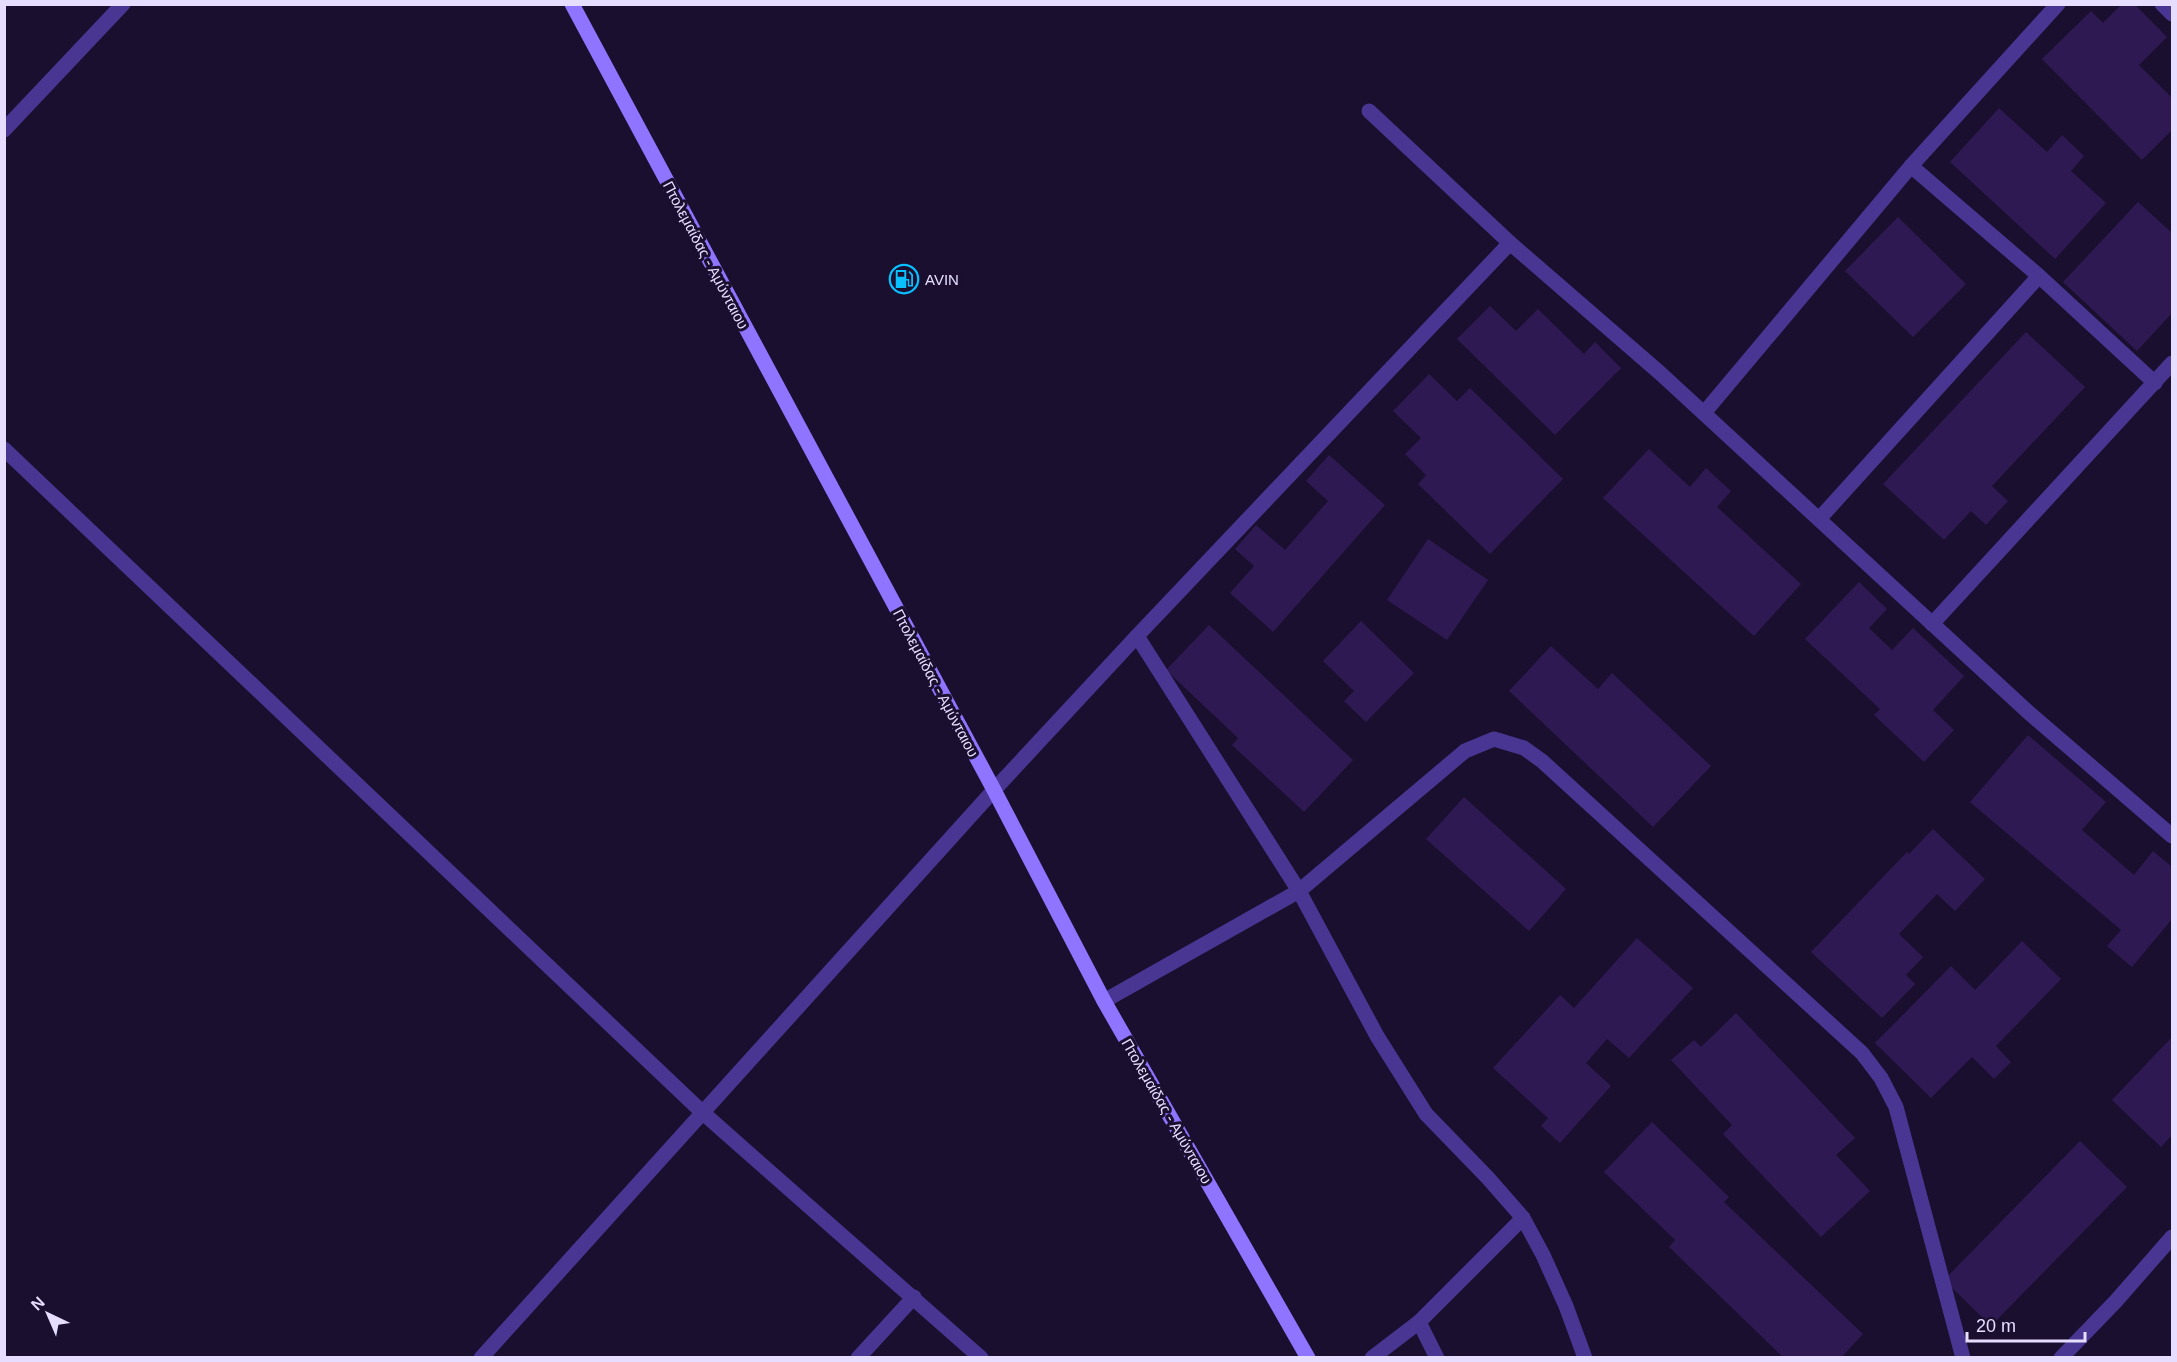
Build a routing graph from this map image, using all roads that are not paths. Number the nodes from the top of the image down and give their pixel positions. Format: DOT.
graph roads {
  1 [pos="123,4"];
  2 [pos="572,4"];
  3 [pos="2058,4"];
  4 [pos="2162,4"];
  5 [pos="2172,14"];
  6 [pos="1369,111"];
  7 [pos="4,130"];
  8 [pos="1911,166"];
  9 [pos="1510,243"];
  10 [pos="2039,276"];
  11 [pos="2172,363"];
  12 [pos="2155,383"];
  13 [pos="1704,413"];
  14 [pos="4,449"];
  15 [pos="1820,518"];
  16 [pos="1932,624"];
  17 [pos="1137,636"];
  18 [pos="994,790"];
  19 [pos="2172,836"];
  20 [pos="1299,891"];
  21 [pos="1104,1001"];
  22 [pos="702,1112"];
  23 [pos="1522,1218"];
  24 [pos="2172,1237"];
  25 [pos="914,1297"];
  26 [pos="1419,1322"];
  27 [pos="481,1358"];
  28 [pos="858,1358"];
  29 [pos="981,1358"];
  30 [pos="1308,1358"];
  31 [pos="1372,1358"];
  32 [pos="1437,1358"];
  33 [pos="1585,1358"];
  34 [pos="1963,1358"];
  35 [pos="2061,1358"];
  1 -- 7 [label="street"];
  2 -- 18 [label="main road, Πτολεμαίδας - Αμύνταιου"];
  3 -- 8 [label="street"];
  4 -- 5 [label="street"];
  6 -- 9 [label="street"];
  8 -- 10 [label="street"];
  8 -- 13 [label="street"];
  9 -- 13 [label="street"];
  9 -- 17 [label="street"];
  10 -- 12 [label="street"];
  10 -- 15 [label="street"];
  11 -- 12 [label="street"];
  12 -- 16 [label="street"];
  13 -- 15 [label="street"];
  14 -- 22 [label="street"];
  15 -- 16 [label="street"];
  16 -- 19 [label="street"];
  17 -- 18 [label="street"];
  17 -- 20 [label="street"];
  18 -- 21 [label="main road, Πτολεμαίδας - Αμύνταιου"];
  18 -- 22 [label="street"];
  20 -- 21 [label="street"];
  20 -- 23 [label="street"];
  20 -- 34 [label="street"];
  21 -- 30 [label="main road, Πτολεμαίδας - Αμύνταιου"];
  22 -- 25 [label="street"];
  22 -- 27 [label="street"];
  23 -- 26 [label="street"];
  23 -- 33 [label="street"];
  24 -- 35 [label="street"];
  25 -- 28 [label="street"];
  25 -- 29 [label="street"];
  26 -- 31 [label="street"];
  26 -- 32 [label="street"];
}
